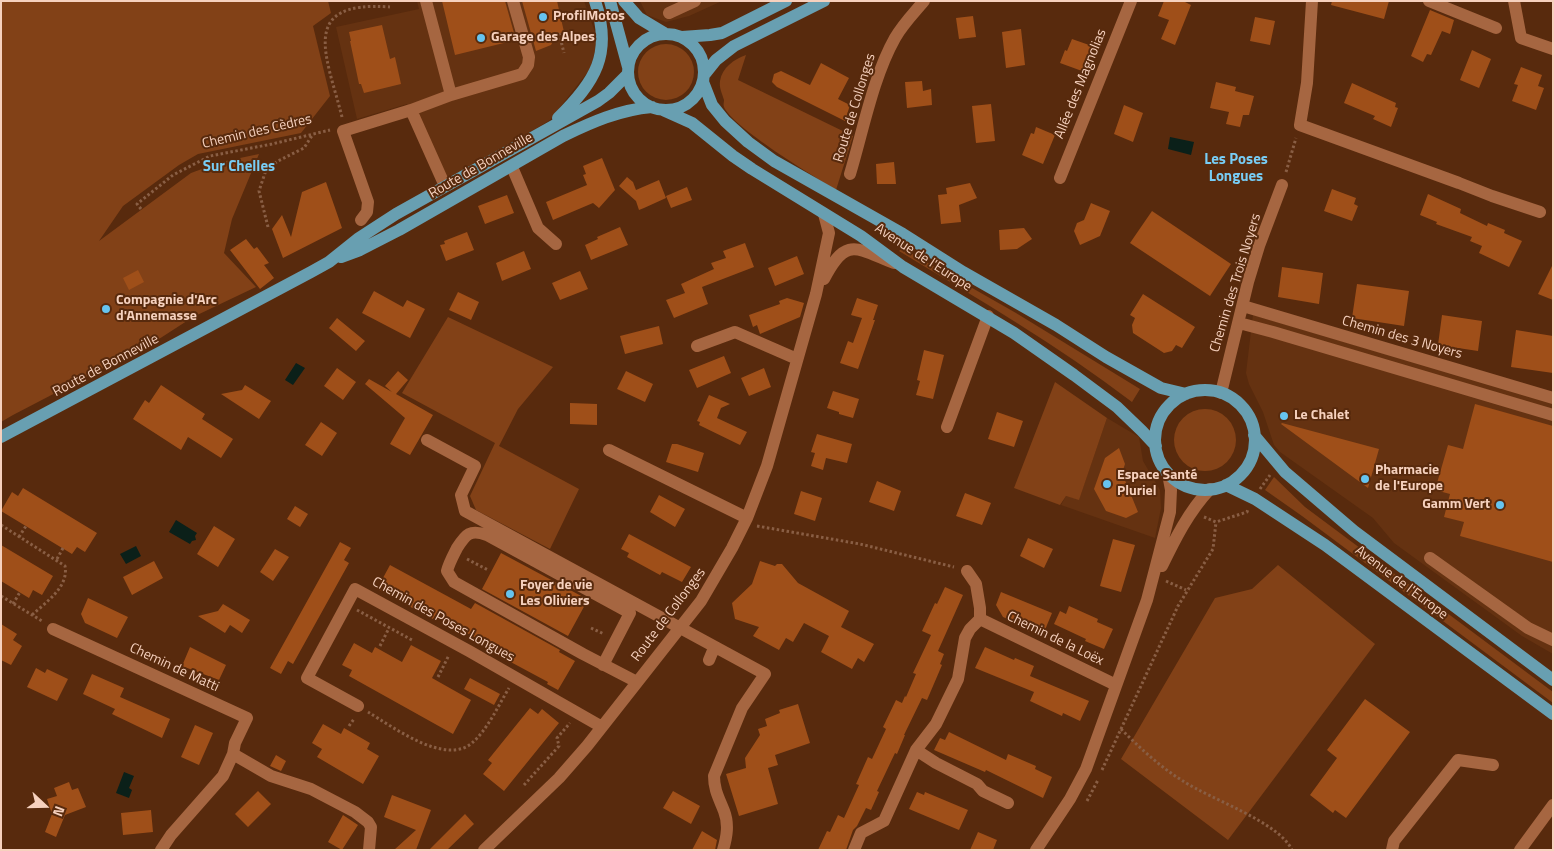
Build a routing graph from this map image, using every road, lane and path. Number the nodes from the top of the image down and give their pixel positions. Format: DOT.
graph roads {
  1 [pos="426,1"];
  2 [pos="514,1"];
  3 [pos="595,1"];
  4 [pos="610,1"];
  5 [pos="624,1"];
  6 [pos="695,1"];
  7 [pos="786,1"];
  8 [pos="824,1"];
  9 [pos="924,1"];
  10 [pos="1130,1"];
  11 [pos="1312,1"];
  12 [pos="1429,1"];
  13 [pos="1514,1"];
  14 [pos="390,7"];
  15 [pos="668,13"];
  16 [pos="1496,28"];
  17 [pos="559,33"];
  18 [pos="664,33"];
  19 [pos="682,37"];
  20 [pos="1553,49"];
  21 [pos="564,53"];
  22 [pos="628,70"];
  23 [pos="704,79"];
  24 [pos="451,95"];
  25 [pos="657,109"];
  26 [pos="411,110"];
  27 [pos="1300,125"];
  28 [pos="343,130"];
  29 [pos="545,131"];
  30 [pos="313,133"];
  31 [pos="512,167"];
  32 [pos="850,174"];
  33 [pos="1060,178"];
  34 [pos="1282,185"];
  35 [pos="445,186"];
  36 [pos="141,208"];
  37 [pos="1540,212"];
  38 [pos="824,214"];
  39 [pos="361,220"];
  40 [pos="268,227"];
  41 [pos="556,244"];
  42 [pos="329,262"];
  43 [pos="904,266"];
  44 [pos="816,294"];
  45 [pos="1244,306"];
  46 [pos="988,316"];
  47 [pos="1239,323"];
  48 [pos="697,346"];
  49 [pos="798,359"];
  50 [pos="1221,393"];
  51 [pos="1186,394"];
  52 [pos="1553,398"];
  53 [pos="1553,415"];
  54 [pos="947,428"];
  55 [pos="1254,436"];
  56 [pos="1,437"];
  57 [pos="427,440"];
  58 [pos="1156,446"];
  59 [pos="609,450"];
  60 [pos="1168,474"];
  61 [pos="1226,485"];
  62 [pos="1210,489"];
  63 [pos="746,521"];
  64 [pos="1216,522"];
  65 [pos="1,525"];
  66 [pos="26,526"];
  67 [pos="20,537"];
  68 [pos="63,548"];
  69 [pos="455,552"];
  70 [pos="1430,558"];
  71 [pos="57,559"];
  72 [pos="488,570"];
  73 [pos="967,571"];
  74 [pos="20,592"];
  75 [pos="1,596"];
  76 [pos="1147,600"];
  77 [pos="13,604"];
  78 [pos="347,604"];
  79 [pos="398,612"];
  80 [pos="32,615"];
  81 [pos="980,619"];
  82 [pos="390,628"];
  83 [pos="53,629"];
  84 [pos="680,629"];
  85 [pos="412,640"];
  86 [pos="1553,640"];
  87 [pos="456,644"];
  88 [pos="380,646"];
  89 [pos="714,648"];
  90 [pos="709,660"];
  91 [pos="603,665"];
  92 [pos="438,677"];
  93 [pos="515,677"];
  94 [pos="1553,680"];
  95 [pos="637,682"];
  96 [pos="1116,685"];
  97 [pos="358,706"];
  98 [pos="578,713"];
  99 [pos="1553,714"];
  100 [pos="602,727"];
  101 [pos="1121,729"];
  102 [pos="916,750"];
  103 [pos="233,754"];
  104 [pos="1494,765"];
  105 [pos="524,785"];
  106 [pos="1086,802"];
  107 [pos="1008,804"];
  108 [pos="1553,804"];
  109 [pos="161,850"];
  110 [pos="369,850"];
  111 [pos="484,850"];
  112 [pos="723,850"];
  113 [pos="854,850"];
  114 [pos="1036,850"];
  115 [pos="1292,850"];
  116 [pos="1392,850"];
  117 [pos="1520,850"];
  1 -- 24 [label="street"];
  2 -- 24 [label="street"];
  3 -- 29 [label="main road"];
  4 -- 22 [label="main road"];
  5 -- 18 [label="main road"];
  6 -- 15 [label="street"];
  7 -- 19 [label="main road"];
  8 -- 23 [label="main road"];
  9 -- 32 [label="street, Route de Collonges"];
  10 -- 33 [label="street, Allée des Magnolias"];
  11 -- 27 [label="street"];
  12 -- 16 [label="street"];
  13 -- 20 [label="street"];
  14 -- 28 [label="path"];
  17 -- 21 [label="path"];
  18 -- 19 [label="main road"];
  18 -- 22 [label="main road"];
  19 -- 23 [label="main road"];
  22 -- 25 [label="main road"];
  22 -- 29 [label="main road, Route de Bonneville"];
  23 -- 25 [label="main road"];
  23 -- 51 [label="main road, Avenue de l'Europe"];
  24 -- 26 [label="street"];
  25 -- 31 [label="main road, Route de Bonneville"];
  25 -- 38 [label="main road, Avenue de l'Europe"];
  26 -- 28 [label="street"];
  26 -- 35 [label="street"];
  27 -- 34 [label="path"];
  27 -- 37 [label="street"];
  28 -- 30 [label="path, Chemin des Cèdres"];
  28 -- 39 [label="street"];
  29 -- 35 [label="main road, Route de Bonneville"];
  30 -- 36 [label="path, Chemin des Cèdres"];
  30 -- 40 [label="path"];
  31 -- 41 [label="street"];
  31 -- 42 [label="main road, Route de Bonneville"];
  34 -- 45 [label="street, Chemin des Trois Noyers"];
  35 -- 42 [label="main road, Route de Bonneville"];
  38 -- 43 [label="main road, Avenue de l'Europe"];
  38 -- 44 [label="street, Route de Collonges"];
  42 -- 56 [label="main road, Route de Bonneville"];
  43 -- 44 [label="street, Route de Collonges"];
  43 -- 46 [label="main road, Avenue de l'Europe"];
  44 -- 49 [label="street, Route de Collonges"];
  45 -- 47 [label="street, Chemin des Trois Noyers"];
  45 -- 52 [label="street, Chemin des 3 Noyers"];
  46 -- 54 [label="street"];
  46 -- 58 [label="main road, Avenue de l'Europe"];
  47 -- 50 [label="street, Chemin des Trois Noyers"];
  47 -- 53 [label="street"];
  48 -- 49 [label="street"];
  49 -- 63 [label="street, Route de Collonges"];
  50 -- 51 [label="main road"];
  50 -- 55 [label="main road"];
  51 -- 58 [label="main road"];
  55 -- 61 [label="main road"];
  55 -- 94 [label="main road, Avenue de l'Europe"];
  57 -- 84 [label="street"];
  58 -- 60 [label="main road"];
  59 -- 63 [label="street"];
  60 -- 62 [label="main road"];
  60 -- 76 [label="street, Chemin de la Loëx"];
  61 -- 62 [label="main road"];
  61 -- 99 [label="main road, Avenue de l'Europe"];
  62 -- 76 [label="street, Chemin de la Loëx"];
  63 -- 73 [label="path"];
  63 -- 84 [label="street, Route de Collonges"];
  64 -- 101 [label="path"];
  65 -- 67 [label="path"];
  66 -- 67 [label="path"];
  67 -- 71 [label="path"];
  68 -- 71 [label="path"];
  69 -- 72 [label="path"];
  69 -- 91 [label="street"];
  69 -- 91 [label="street"];
  70 -- 86 [label="street"];
  71 -- 80 [label="path"];
  73 -- 81 [label="street"];
  74 -- 77 [label="path"];
  75 -- 77 [label="path"];
  76 -- 96 [label="street, Chemin de la Loëx"];
  77 -- 80 [label="path"];
  78 -- 79 [label="street, Chemin des Poses Longues"];
  78 -- 82 [label="path"];
  78 -- 97 [label="street, Chemin des Poses Longues"];
  79 -- 82 [label="path"];
  79 -- 87 [label="street, Chemin des Poses Longues"];
  80 -- 83 [label="path"];
  81 -- 96 [label="street, Chemin de la Loëx"];
  81 -- 102 [label="street"];
  82 -- 85 [label="path"];
  82 -- 88 [label="path"];
  83 -- 103 [label="street, Chemin de Matti"];
  84 -- 89 [label="street"];
  84 -- 95 [label="street, Route de Collonges"];
  87 -- 92 [label="path"];
  87 -- 93 [label="street, Chemin des Poses Longues"];
  89 -- 90 [label="street"];
  89 -- 112 [label="street"];
  91 -- 95 [label="street"];
  93 -- 97 [label="path"];
  93 -- 98 [label="street, Chemin des Poses Longues"];
  95 -- 100 [label="street, Route de Collonges"];
  96 -- 114 [label="street, Chemin de la Loëx"];
  98 -- 100 [label="street, Chemin des Poses Longues"];
  98 -- 105 [label="path"];
  100 -- 111 [label="street, Route de Collonges"];
  101 -- 106 [label="path"];
  101 -- 115 [label="path"];
  102 -- 107 [label="street"];
  102 -- 113 [label="street"];
  103 -- 109 [label="street, Chemin de Matti"];
  103 -- 110 [label="street"];
  104 -- 116 [label="street"];
  108 -- 117 [label="street"];
}
